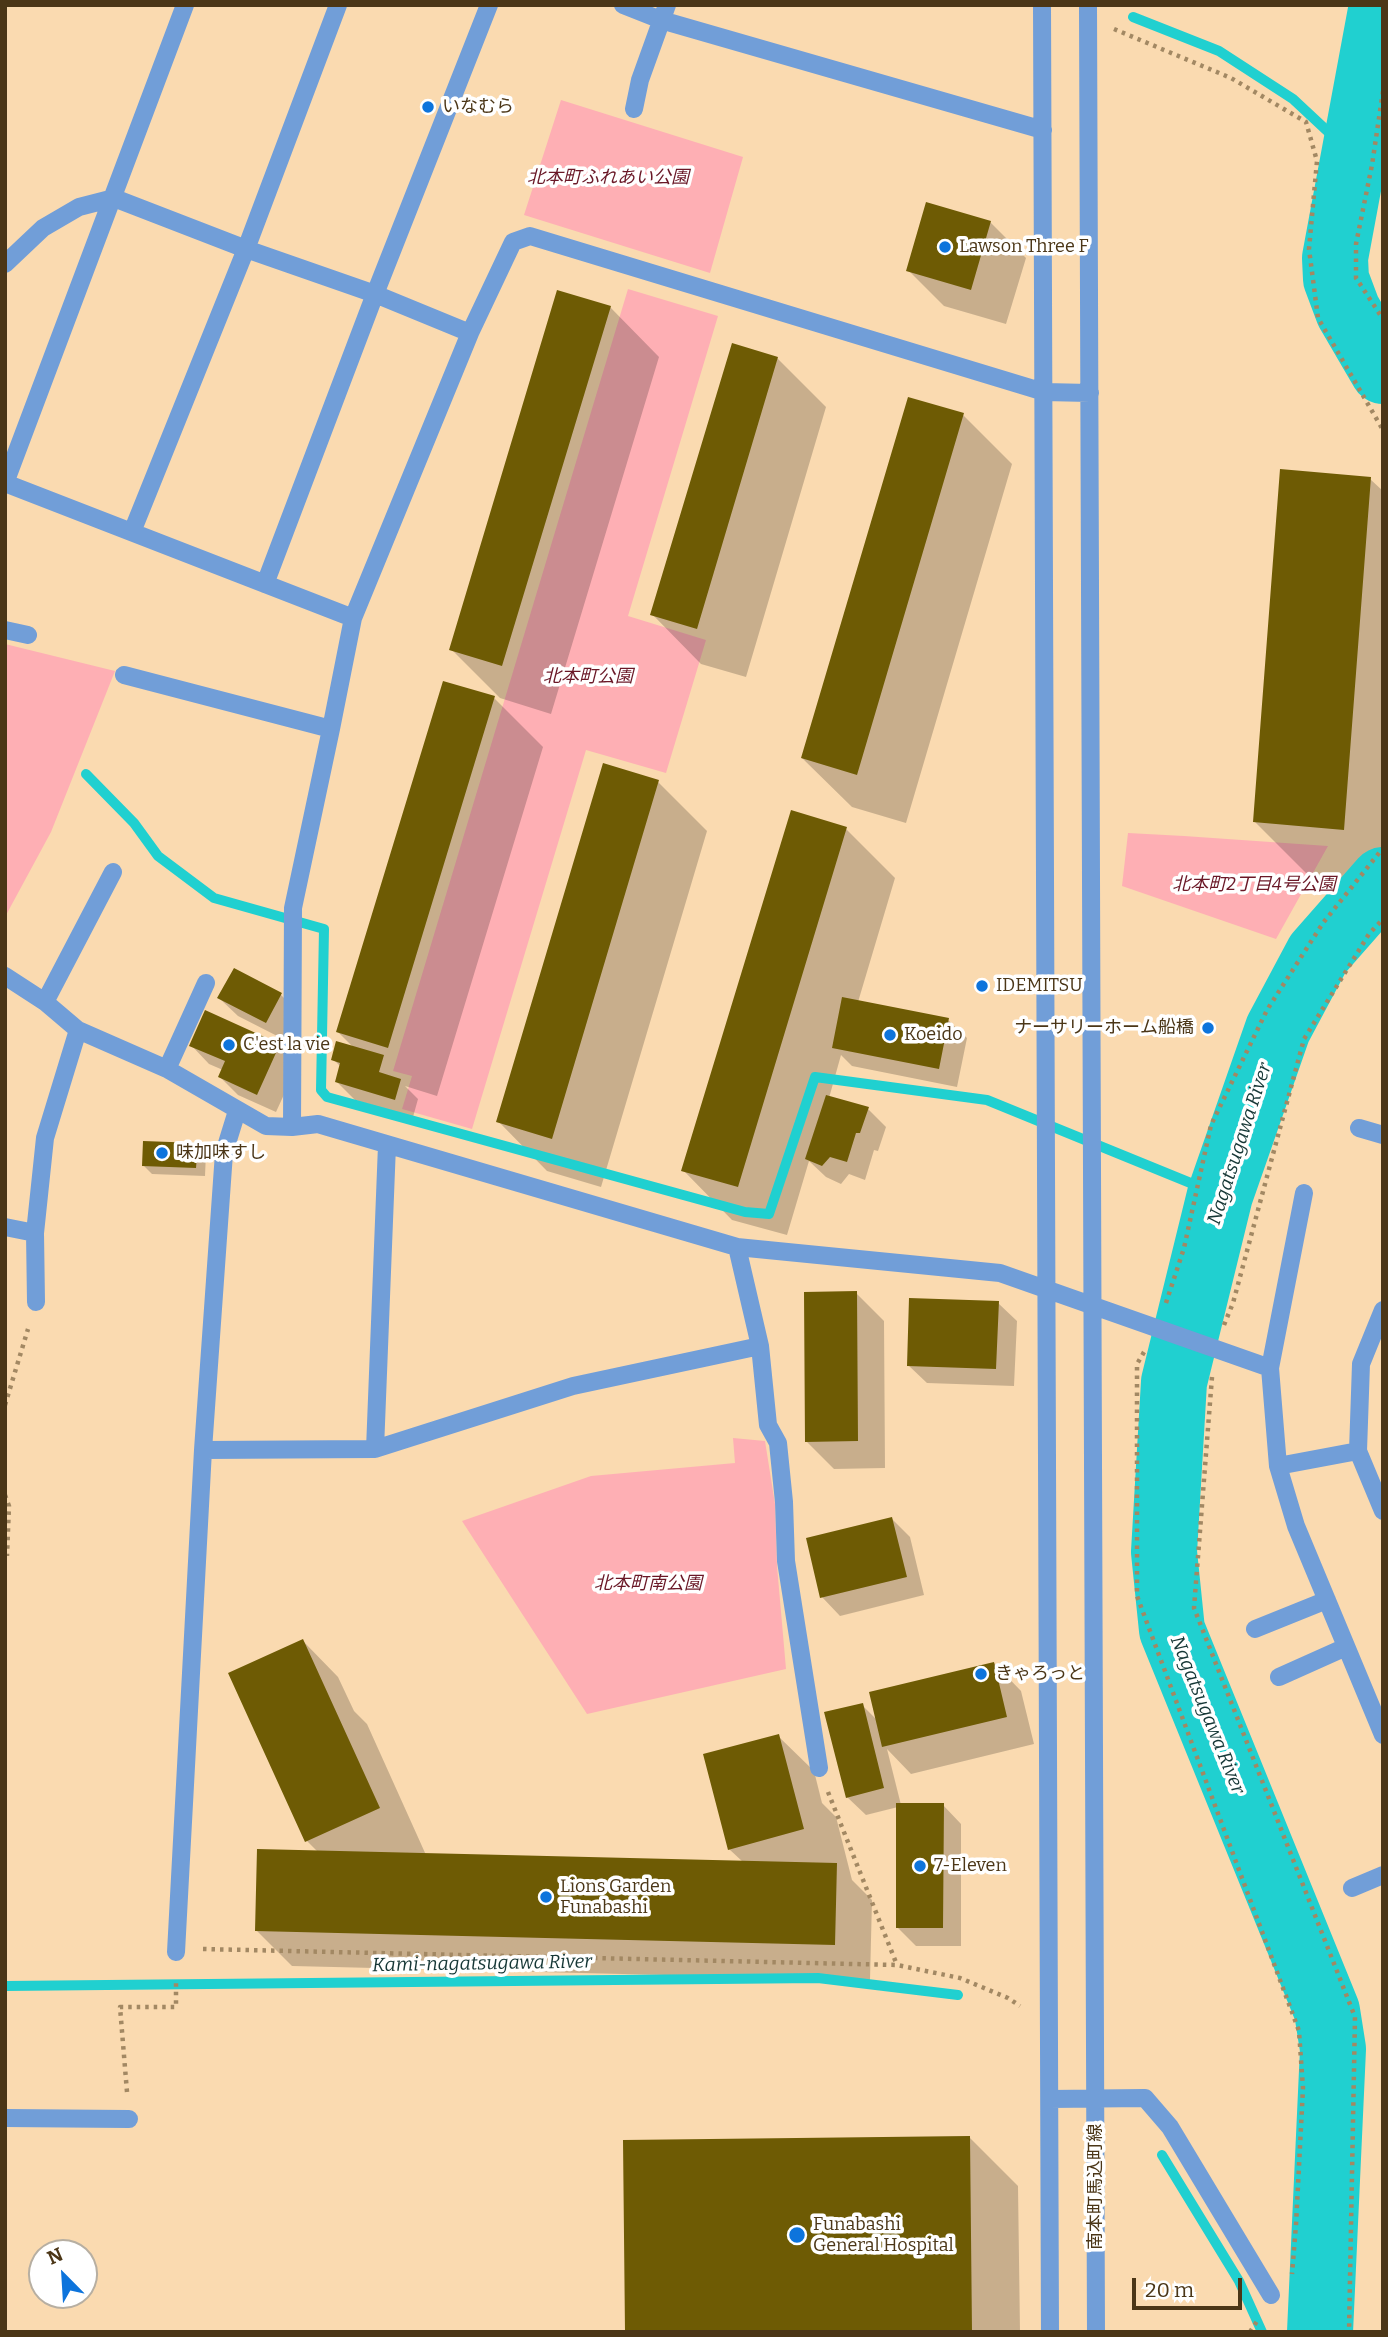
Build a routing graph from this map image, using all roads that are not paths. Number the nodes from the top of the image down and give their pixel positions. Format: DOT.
graph roads {
  1 [pos="185,5"];
  2 [pos="338,5"];
  3 [pos="489,5"];
  4 [pos="623,5"];
  5 [pos="1042,5"];
  6 [pos="1088,12"];
  7 [pos="664,13"];
  8 [pos="634,108"];
  9 [pos="1042,130"];
  10 [pos="114,198"];
  11 [pos="246,249"];
  12 [pos="7,259"];
  13 [pos="375,293"];
  14 [pos="470,333"];
  15 [pos="1044,392"];
  16 [pos="1090,393"];
  17 [pos="5,483"];
  18 [pos="132,532"];
  19 [pos="265,584"];
  20 [pos="353,618"];
  21 [pos="5,630"];
  22 [pos="28,635"];
  23 [pos="124,675"];
  24 [pos="331,729"];
  25 [pos="113,872"];
  26 [pos="5,976"];
  27 [pos="206,983"];
  28 [pos="45,1002"];
  29 [pos="78,1030"];
  30 [pos="167,1069"];
  31 [pos="237,1111"];
  32 [pos="292,1127"];
  33 [pos="1359,1128"];
  34 [pos="1383,1135"];
  35 [pos="387,1145"];
  36 [pos="1304,1193"];
  37 [pos="5,1227"];
  38 [pos="35,1233"];
  39 [pos="737,1248"];
  40 [pos="1047,1289"];
  41 [pos="36,1302"];
  42 [pos="1093,1305"];
  43 [pos="1383,1310"];
  44 [pos="760,1346"];
  45 [pos="1270,1368"];
  46 [pos="375,1449"];
  47 [pos="203,1450"];
  48 [pos="1358,1451"];
  49 [pos="1278,1466"];
  50 [pos="1383,1511"];
  51 [pos="1327,1600"];
  52 [pos="1255,1629"];
  53 [pos="1346,1647"];
  54 [pos="1279,1677"];
  55 [pos="1383,1735"];
  56 [pos="819,1768"];
  57 [pos="1383,1875"];
  58 [pos="1352,1888"];
  59 [pos="176,1952"];
  60 [pos="1050,2099"];
  61 [pos="1096,2099"];
  62 [pos="5,2118"];
  63 [pos="129,2119"];
  64 [pos="1271,2295"];
  65 [pos="1050,2332"];
  66 [pos="1096,2332"];
  1 -- 10 [label="street"];
  2 -- 11 [label="street"];
  3 -- 13 [label="street"];
  4 -- 7 [label="street"];
  5 -- 9 [label="street"];
  6 -- 16 [label="street, 南本町馬込町線"];
  7 -- 8 [label="street"];
  7 -- 9 [label="street"];
  9 -- 15 [label="street"];
  10 -- 11 [label="street"];
  10 -- 12 [label="street"];
  10 -- 17 [label="street"];
  11 -- 13 [label="street"];
  11 -- 18 [label="street"];
  13 -- 14 [label="street"];
  13 -- 19 [label="street"];
  14 -- 15 [label="street"];
  14 -- 20 [label="street"];
  15 -- 16 [label="street"];
  15 -- 40 [label="street"];
  16 -- 42 [label="street, 南本町馬込町線"];
  17 -- 18 [label="street"];
  18 -- 19 [label="street"];
  19 -- 20 [label="street"];
  20 -- 24 [label="street"];
  21 -- 22 [label="street"];
  23 -- 24 [label="street"];
  24 -- 32 [label="street"];
  25 -- 28 [label="street"];
  26 -- 28 [label="street"];
  27 -- 30 [label="street"];
  28 -- 29 [label="street"];
  29 -- 30 [label="street"];
  29 -- 38 [label="street"];
  30 -- 31 [label="street"];
  31 -- 32 [label="street"];
  31 -- 47 [label="street"];
  32 -- 35 [label="street"];
  33 -- 34 [label="street"];
  35 -- 39 [label="street"];
  35 -- 46 [label="street"];
  36 -- 45 [label="street"];
  37 -- 38 [label="street"];
  38 -- 41 [label="street"];
  39 -- 40 [label="street"];
  39 -- 44 [label="street"];
  40 -- 42 [label="street"];
  40 -- 60 [label="street"];
  42 -- 45 [label="street"];
  42 -- 61 [label="street, 南本町馬込町線"];
  43 -- 48 [label="street"];
  44 -- 46 [label="street"];
  44 -- 56 [label="street"];
  45 -- 49 [label="street"];
  46 -- 47 [label="street"];
  47 -- 59 [label="street"];
  48 -- 49 [label="street"];
  48 -- 50 [label="street"];
  49 -- 51 [label="street"];
  51 -- 52 [label="street"];
  51 -- 53 [label="street"];
  53 -- 54 [label="street"];
  53 -- 55 [label="street"];
  57 -- 58 [label="street"];
  60 -- 61 [label="street"];
  60 -- 65 [label="street"];
  61 -- 64 [label="street"];
  61 -- 66 [label="street, 南本町馬込町線"];
  62 -- 63 [label="street"];
}
